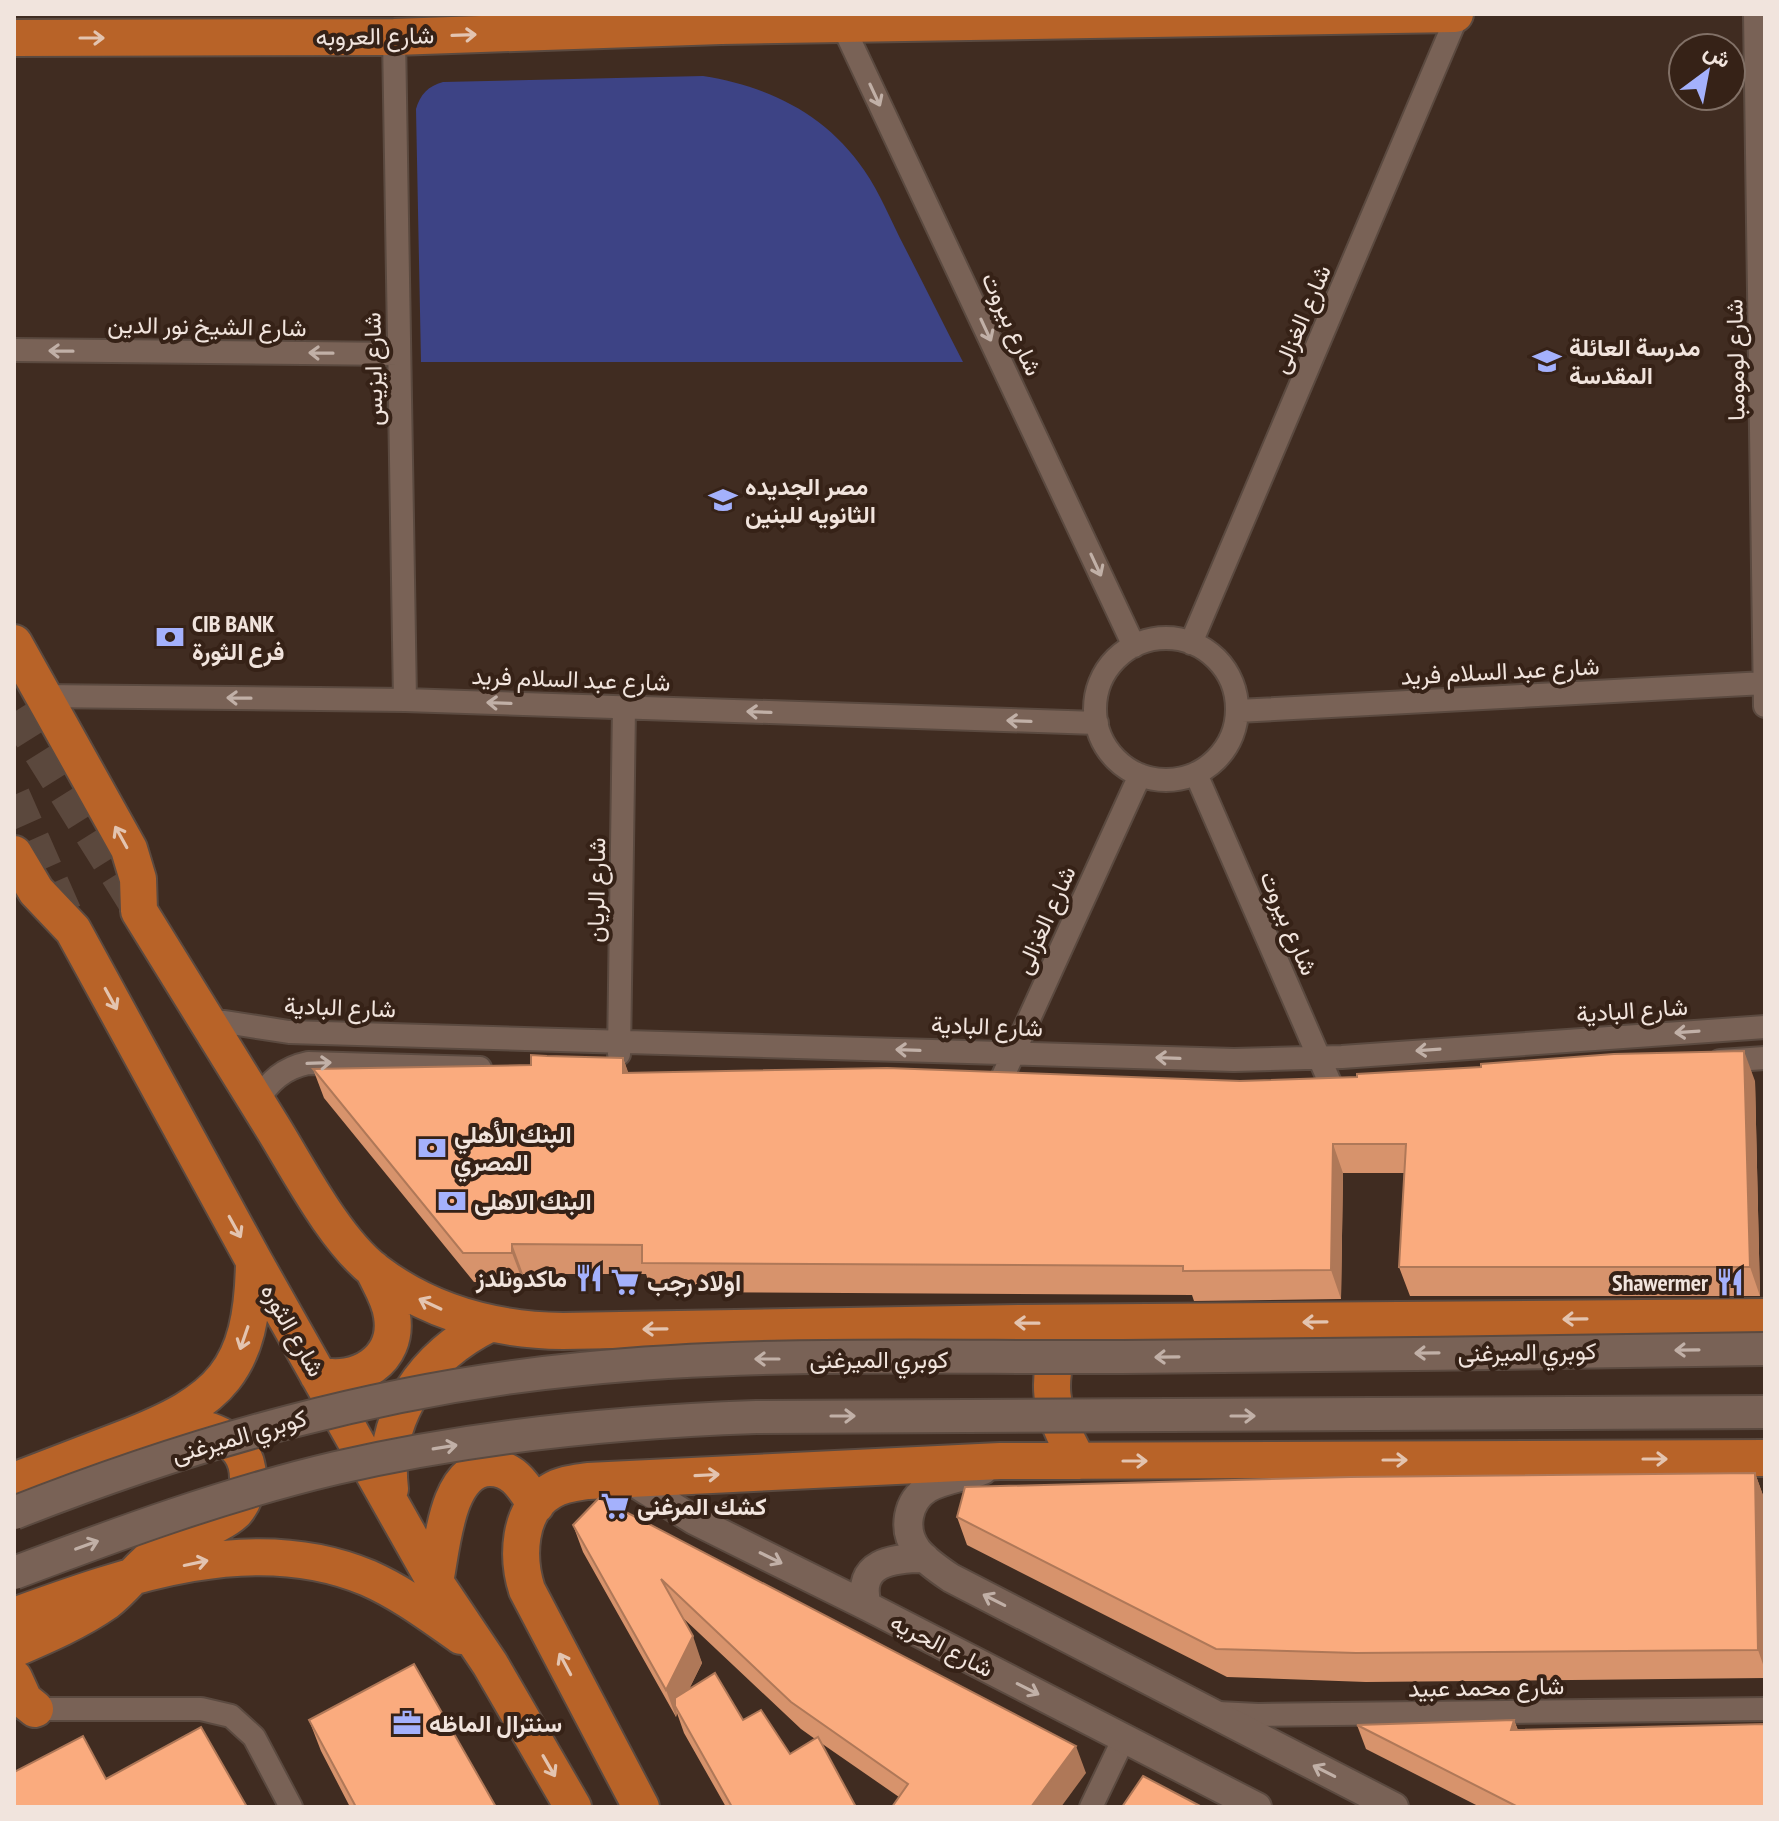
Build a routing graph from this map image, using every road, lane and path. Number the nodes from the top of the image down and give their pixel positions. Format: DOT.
graph roads {
  1 [pos="1457,14"];
  2 [pos="1755,14"];
  3 [pos="842,24"];
  4 [pos="394,37"];
  5 [pos="14,38"];
  6 [pos="1763,326"];
  7 [pos="14,350"];
  8 [pos="399,354"];
  9 [pos="14,643"];
  10 [pos="1191,643"];
  11 [pos="1134,646"];
  12 [pos="1764,683"];
  13 [pos="42,696"];
  14 [pos="405,700"];
  15 [pos="1765,706"];
  16 [pos="624,707"];
  17 [pos="1237,711"];
  18 [pos="1097,723"];
  19 [pos="1196,774"];
  20 [pos="1140,775"];
  21 [pos="14,854"];
  22 [pos="207,1022"];
  23 [pos="1765,1027"];
  24 [pos="620,1042"];
  25 [pos="1013,1053"];
  26 [pos="1319,1058"];
  27 [pos="1765,1058"];
  28 [pos="1703,1063"];
  29 [pos="508,1069"];
  30 [pos="619,1073"];
  31 [pos="1028,1088"];
  32 [pos="1306,1094"];
  33 [pos="257,1102"];
  34 [pos="254,1261"];
  35 [pos="373,1269"];
  36 [pos="1765,1317"];
  37 [pos="489,1324"];
  38 [pos="1067,1324"];
  39 [pos="1765,1349"];
  40 [pos="318,1375"];
  41 [pos="1765,1412"];
  42 [pos="167,1422"];
  43 [pos="1765,1458"];
  44 [pos="1000,1461"];
  45 [pos="1078,1461"];
  46 [pos="630,1480"];
  47 [pos="14,1481"];
  48 [pos="392,1503"];
  49 [pos="536,1505"];
  50 [pos="14,1513"];
  51 [pos="925,1558"];
  52 [pos="14,1573"];
  53 [pos="131,1578"];
  54 [pos="435,1582"];
  55 [pos="867,1606"];
  56 [pos="478,1648"];
  57 [pos="15,1650"];
  58 [pos="24,1709"];
  59 [pos="1765,1709"];
  60 [pos="1209,1712"];
  61 [pos="1124,1738"];
  62 [pos="291,1807"];
  63 [pos="573,1807"];
  64 [pos="641,1807"];
  65 [pos="1091,1807"];
  66 [pos="1257,1807"];
  67 [pos="1394,1807"];
  1 -- 3 [label="highway, شارع العروبه"];
  1 -- 10 [label="street, شارع الغزالى"];
  2 -- 6 [label="street, شارع لومومبا"];
  4 -- 3 [label="highway, شارع العروبه, one-way"];
  3 -- 11 [label="street, شارع بيروت, one-way"];
  5 -- 4 [label="highway, شارع العروبه, one-way"];
  4 -- 8 [label="street, شارع ايزيس"];
  6 -- 12 [label="street, شارع لومومبا"];
  8 -- 7 [label="street, شارع الشيخ نور الدين, one-way"];
  8 -- 14 [label="street, شارع ايزيس"];
  9 -- 13 [label="highway"];
  10 -- 11 [label="street"];
  10 -- 17 [label="street"];
  11 -- 18 [label="street"];
  12 -- 15 [label="street, شارع لومومبا"];
  12 -- 17 [label="street, شارع عبد السلام فريد"];
  14 -- 13 [label="street, شارع عبد السلام فريد, one-way"];
  22 -- 13 [label="highway, one-way"];
  16 -- 14 [label="street, شارع عبد السلام فريد, one-way"];
  18 -- 16 [label="street, شارع عبد السلام فريد, one-way"];
  16 -- 24 [label="street, شارع الريان"];
  17 -- 19 [label="street"];
  18 -- 20 [label="street"];
  19 -- 20 [label="street"];
  19 -- 26 [label="street, شارع بيروت"];
  20 -- 25 [label="street, شارع الغزالى"];
  21 -- 34 [label="highway, شارع الثوره, one-way"];
  22 -- 24 [label="street, شارع البادية"];
  22 -- 33 [label="highway"];
  23 -- 26 [label="street, شارع البادية, one-way"];
  25 -- 24 [label="street, شارع البادية, one-way"];
  24 -- 30 [label="street, شارع الريان"];
  26 -- 25 [label="street, شارع البادية, one-way"];
  25 -- 31 [label="street, شارع الغزالى"];
  26 -- 32 [label="street, شارع بيروت"];
  27 -- 28 [label="street"];
  33 -- 29 [label="street, one-way"];
  33 -- 35 [label="highway"];
  34 -- 40 [label="highway, شارع الثوره"];
  34 -- 42 [label="highway, one-way"];
  37 -- 35 [label="highway, one-way"];
  35 -- 40 [label="highway"];
  36 -- 38 [label="highway, one-way"];
  38 -- 37 [label="highway, one-way"];
  37 -- 48 [label="highway"];
  38 -- 45 [label="highway"];
  39 -- 50 [label="main road, كوبري الميرغنى, one-way, bridge"];
  40 -- 48 [label="highway, شارع الثوره"];
  52 -- 41 [label="main road, one-way, bridge"];
  42 -- 47 [label="highway"];
  42 -- 53 [label="highway"];
  45 -- 43 [label="highway, one-way"];
  44 -- 45 [label="highway"];
  46 -- 44 [label="highway, one-way"];
  44 -- 51 [label="street"];
  46 -- 49 [label="highway"];
  46 -- 55 [label="street, شارع الحريه, one-way"];
  48 -- 54 [label="highway, شارع الثوره"];
  49 -- 54 [label="highway"];
  64 -- 49 [label="highway, one-way"];
  51 -- 55 [label="street"];
  60 -- 51 [label="street, one-way"];
  53 -- 56 [label="highway, one-way"];
  53 -- 57 [label="highway"];
  54 -- 56 [label="highway, شارع الثوره"];
  55 -- 61 [label="street, شارع الحريه, one-way"];
  56 -- 63 [label="highway, شارع الثوره, one-way"];
  57 -- 58 [label="highway"];
  58 -- 62 [label="street"];
  59 -- 60 [label="street, شارع محمد عبيد"];
  67 -- 60 [label="street, one-way"];
  61 -- 65 [label="street"];
  61 -- 66 [label="street, شارع الحريه"];
}
